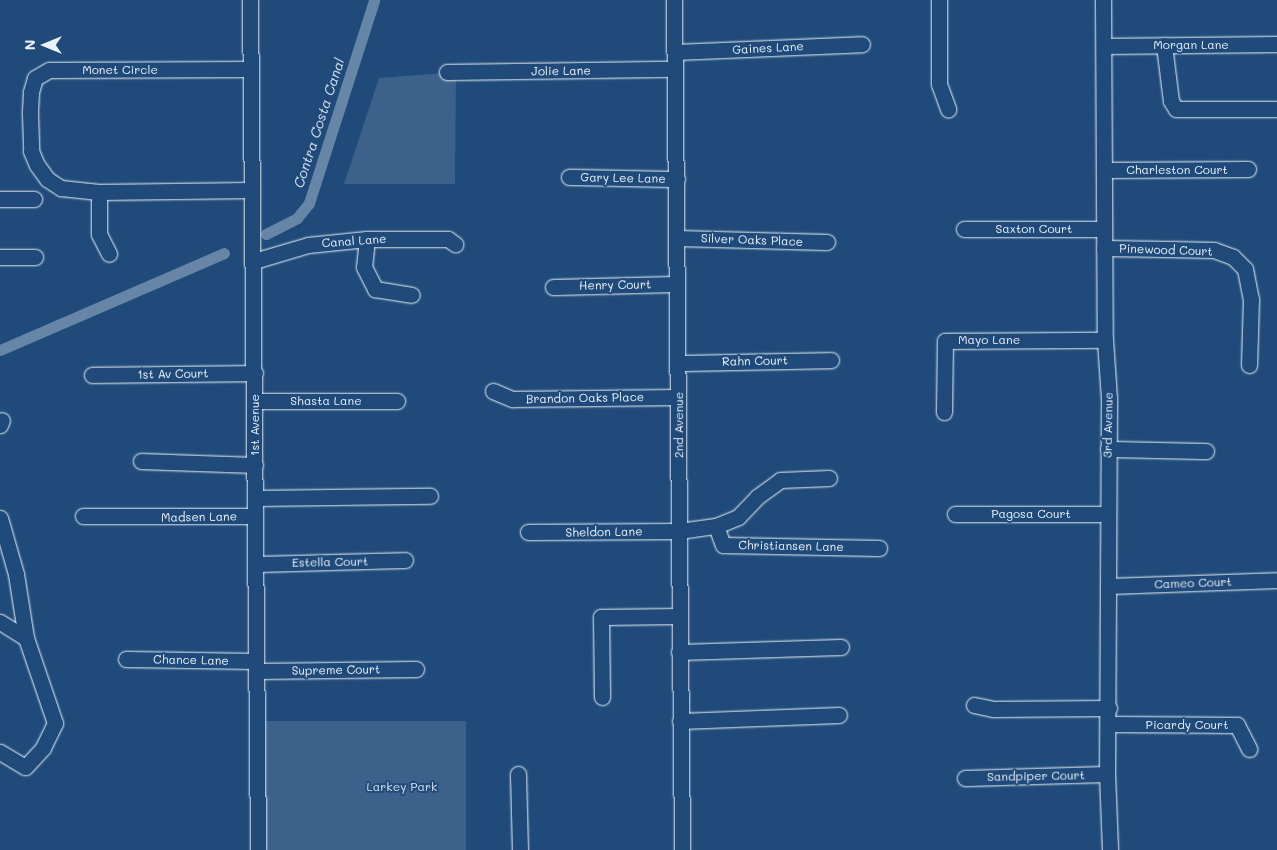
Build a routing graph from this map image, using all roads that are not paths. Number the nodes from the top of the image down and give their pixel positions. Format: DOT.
graph roads {
  1 [pos="250,0"];
  2 [pos="674,0"];
  3 [pos="939,0"];
  4 [pos="1103,0"];
  5 [pos="862,44"];
  6 [pos="1277,44"];
  7 [pos="1164,45"];
  8 [pos="1104,46"];
  9 [pos="675,52"];
  10 [pos="250,69"];
  11 [pos="675,69"];
  12 [pos="447,72"];
  13 [pos="948,109"];
  14 [pos="1277,109"];
  15 [pos="1248,169"];
  16 [pos="1105,170"];
  17 [pos="568,177"];
  18 [pos="677,179"];
  19 [pos="251,190"];
  20 [pos="99,192"];
  21 [pos="0,199"];
  22 [pos="34,199"];
  23 [pos="964,229"];
  24 [pos="1104,229"];
  25 [pos="677,238"];
  26 [pos="367,239"];
  27 [pos="827,242"];
  28 [pos="454,244"];
  29 [pos="1104,248"];
  30 [pos="109,254"];
  31 [pos="0,257"];
  32 [pos="35,257"];
  33 [pos="254,261"];
  34 [pos="677,284"];
  35 [pos="553,287"];
  36 [pos="412,295"];
  37 [pos="1105,340"];
  38 [pos="831,360"];
  39 [pos="678,363"];
  40 [pos="1249,365"];
  41 [pos="255,373"];
  42 [pos="92,375"];
  43 [pos="493,391"];
  44 [pos="678,397"];
  45 [pos="255,401"];
  46 [pos="397,401"];
  47 [pos="944,412"];
  48 [pos="1108,449"];
  49 [pos="1206,451"];
  50 [pos="141,461"];
  51 [pos="255,464"];
  52 [pos="829,478"];
  53 [pos="430,496"];
  54 [pos="255,498"];
  55 [pos="955,514"];
  56 [pos="1106,514"];
  57 [pos="83,516"];
  58 [pos="255,516"];
  59 [pos="0,518"];
  60 [pos="716,526"];
  61 [pos="680,531"];
  62 [pos="528,532"];
  63 [pos="879,548"];
  64 [pos="405,560"];
  65 [pos="256,564"];
  66 [pos="1277,580"];
  67 [pos="1109,586"];
  68 [pos="679,616"];
  69 [pos="0,622"];
  70 [pos="26,638"];
  71 [pos="841,648"];
  72 [pos="679,652"];
  73 [pos="126,659"];
  74 [pos="256,666"];
  75 [pos="416,669"];
  76 [pos="602,697"];
  77 [pos="974,705"];
  78 [pos="1109,708"];
  79 [pos="839,715"];
  80 [pos="680,722"];
  81 [pos="1109,724"];
  82 [pos="1250,749"];
  83 [pos="0,752"];
  84 [pos="518,774"];
  85 [pos="1107,774"];
  86 [pos="966,778"];
  87 [pos="258,850"];
  88 [pos="520,850"];
  89 [pos="682,850"];
  90 [pos="1110,850"];
  1 -- 10 [label="street, 1st Avenue"];
  2 -- 9 [label="street, 2nd Avenue"];
  3 -- 13 [label="street"];
  4 -- 8 [label="street, 3rd Avenue"];
  5 -- 9 [label="street, Gaines Lane"];
  6 -- 7 [label="street, Morgan Lane"];
  7 -- 8 [label="street, Morgan Lane"];
  7 -- 14 [label="street"];
  8 -- 16 [label="street, 3rd Avenue"];
  9 -- 11 [label="street, 2nd Avenue"];
  10 -- 19 [label="street, 1st Avenue"];
  10 -- 20 [label="street, Monet Circle"];
  11 -- 12 [label="street, Jolie Lane"];
  11 -- 18 [label="street, 2nd Avenue"];
  15 -- 16 [label="street, Charleston Court"];
  16 -- 24 [label="street, 3rd Avenue"];
  17 -- 18 [label="street, Gary Lee Lane"];
  18 -- 25 [label="street, 2nd Avenue"];
  19 -- 20 [label="street, Monet Circle"];
  19 -- 33 [label="street, 1st Avenue"];
  20 -- 30 [label="street"];
  21 -- 22 [label="street"];
  23 -- 24 [label="street, Saxton Court"];
  24 -- 29 [label="street, 3rd Avenue"];
  25 -- 27 [label="street, Silver Oaks Place"];
  25 -- 34 [label="street, 2nd Avenue"];
  26 -- 28 [label="street, Canal Lane"];
  26 -- 33 [label="street, Canal Lane"];
  26 -- 36 [label="street"];
  29 -- 37 [label="street, 3rd Avenue"];
  29 -- 40 [label="street, Pinewood Court"];
  31 -- 32 [label="street"];
  33 -- 41 [label="street, 1st Avenue"];
  34 -- 35 [label="street, Henry Court"];
  34 -- 39 [label="street, 2nd Avenue"];
  37 -- 47 [label="street, Mayo Lane"];
  37 -- 48 [label="street, 3rd Avenue"];
  38 -- 39 [label="street, Rahn Court"];
  39 -- 44 [label="street, 2nd Avenue"];
  41 -- 42 [label="street, 1st Av Court"];
  41 -- 45 [label="street, 1st Avenue"];
  43 -- 44 [label="street, Brandon Oaks Place"];
  44 -- 61 [label="street, 2nd Avenue"];
  45 -- 46 [label="street, Shasta Lane"];
  45 -- 51 [label="street, 1st Avenue"];
  48 -- 49 [label="street"];
  48 -- 56 [label="street, 3rd Avenue"];
  50 -- 51 [label="street"];
  51 -- 54 [label="street, 1st Avenue"];
  52 -- 60 [label="street, Sheldon Lane"];
  53 -- 54 [label="street"];
  54 -- 58 [label="street, 1st Avenue"];
  55 -- 56 [label="street, Pagosa Court"];
  56 -- 67 [label="street, 3rd Avenue"];
  57 -- 58 [label="street, Madsen Lane"];
  58 -- 65 [label="street, 1st Avenue"];
  59 -- 70 [label="street"];
  60 -- 61 [label="street, Sheldon Lane"];
  60 -- 63 [label="street, Christiansen Lane"];
  61 -- 62 [label="street, Sheldon Lane"];
  61 -- 68 [label="street, 2nd Avenue"];
  64 -- 65 [label="street, Estella Court"];
  65 -- 74 [label="street, 1st Avenue"];
  66 -- 67 [label="street, Cameo Court"];
  67 -- 78 [label="street, 3rd Avenue"];
  68 -- 72 [label="street, 2nd Avenue"];
  68 -- 76 [label="street"];
  69 -- 70 [label="street"];
  70 -- 83 [label="street"];
  71 -- 72 [label="street"];
  72 -- 80 [label="street, 2nd Avenue"];
  73 -- 74 [label="street, Chance Lane"];
  74 -- 75 [label="street, Supreme Court"];
  74 -- 87 [label="street, 1st Avenue"];
  77 -- 78 [label="street"];
  78 -- 81 [label="street, 3rd Avenue"];
  79 -- 80 [label="street"];
  80 -- 89 [label="street, 2nd Avenue"];
  81 -- 82 [label="street, Picardy Court"];
  81 -- 85 [label="street, 3rd Avenue"];
  84 -- 88 [label="street"];
  85 -- 86 [label="street, Sandpiper Court"];
  85 -- 90 [label="street, 3rd Avenue"];
}
